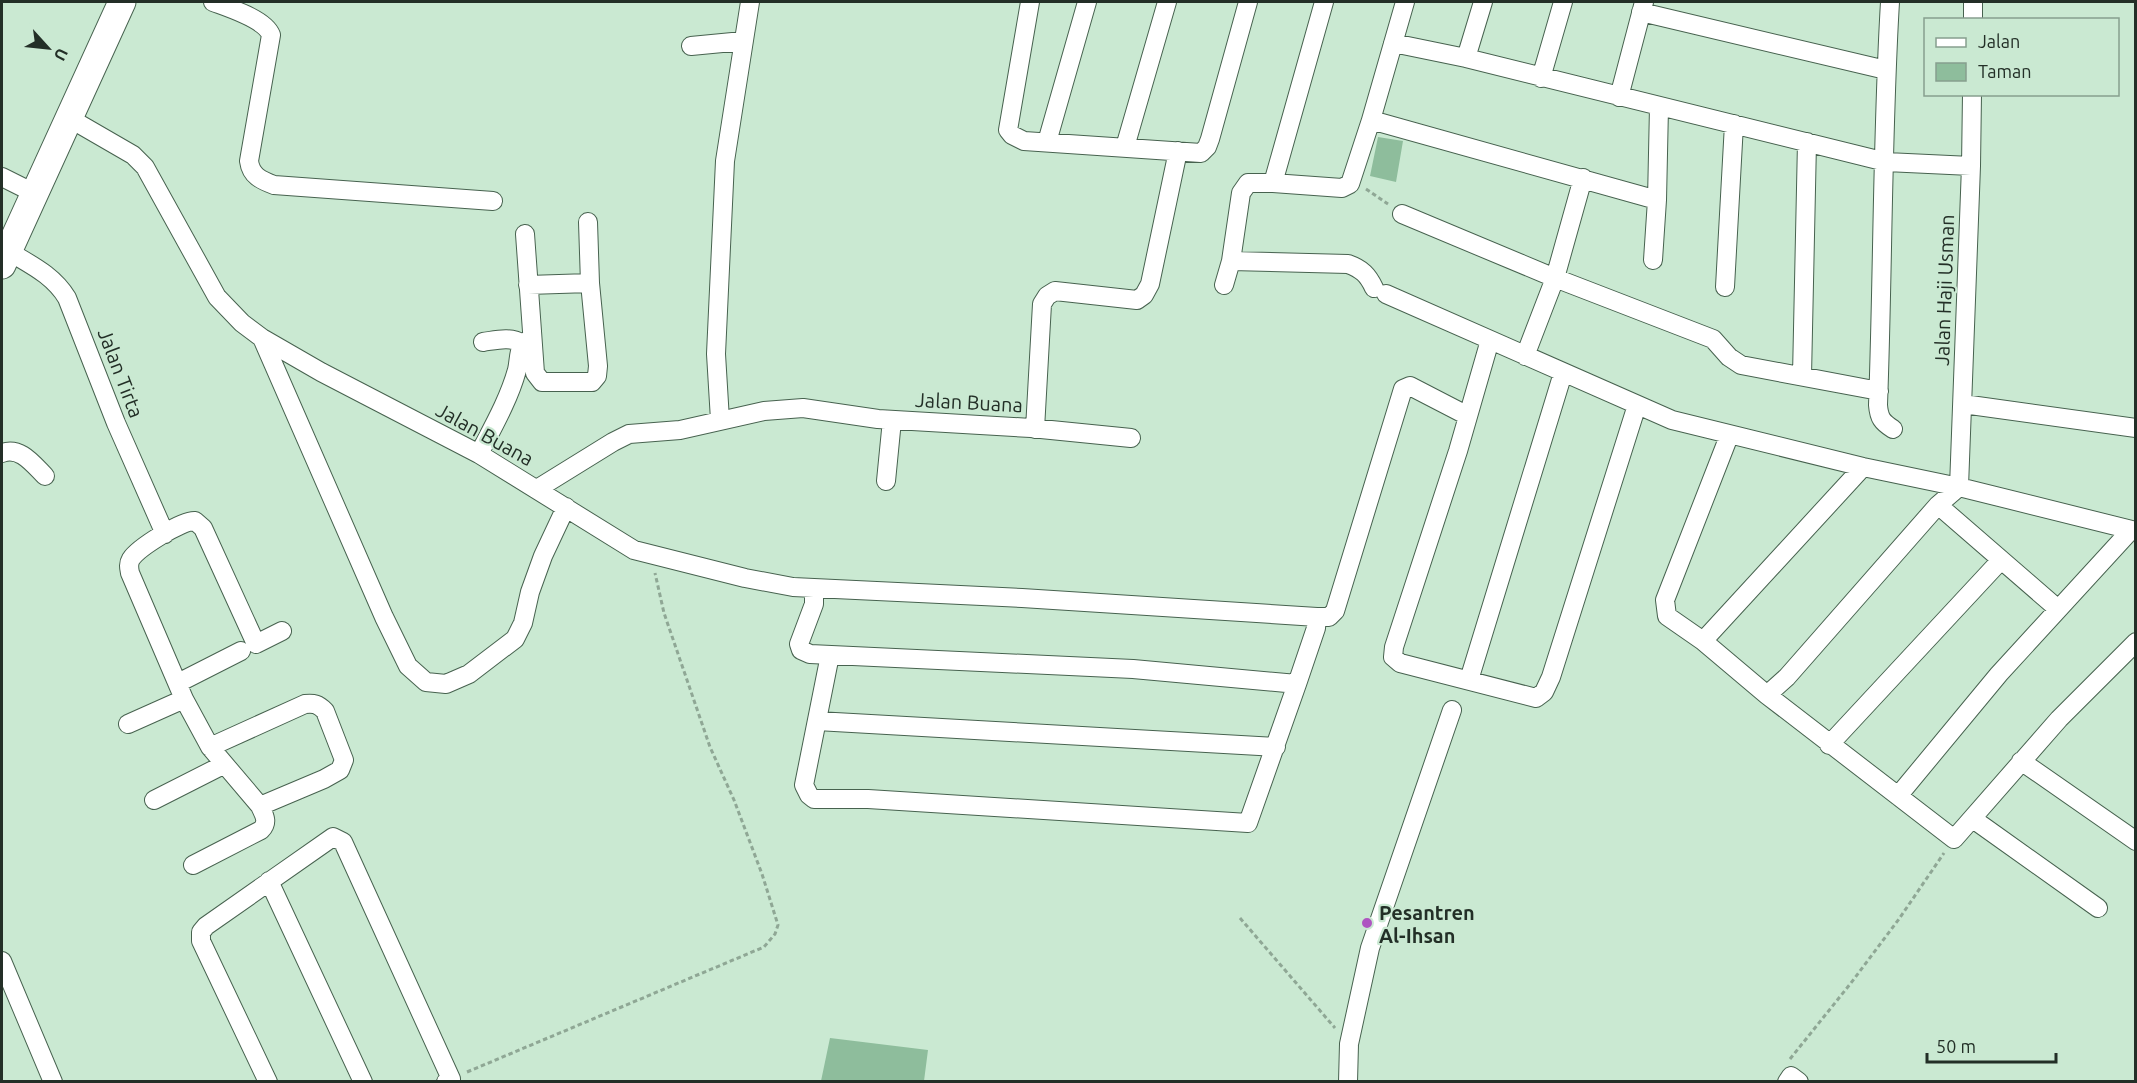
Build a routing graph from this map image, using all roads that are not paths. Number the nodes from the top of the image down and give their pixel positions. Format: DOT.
graph roads {
  1 [pos="122,2"];
  2 [pos="213,2"];
  3 [pos="750,2"];
  4 [pos="1030,2"];
  5 [pos="1087,2"];
  6 [pos="1167,2"];
  7 [pos="1248,2"];
  8 [pos="1324,2"];
  9 [pos="1405,2"];
  10 [pos="1483,2"];
  11 [pos="1563,2"];
  12 [pos="1890,2"];
  13 [pos="1973,2"];
  14 [pos="1642,7"];
  15 [pos="1973,18"];
  16 [pos="743,41"];
  17 [pos="1393,43"];
  18 [pos="692,46"];
  19 [pos="1466,58"];
  20 [pos="1886,70"];
  21 [pos="1541,78"];
  22 [pos="1972,96"];
  23 [pos="1618,97"];
  24 [pos="1659,107"];
  25 [pos="69,118"];
  26 [pos="1371,120"];
  27 [pos="1734,124"];
  28 [pos="1047,142"];
  29 [pos="1808,142"];
  30 [pos="1125,147"];
  31 [pos="1178,151"];
  32 [pos="1886,162"];
  33 [pos="1971,166"];
  34 [pos="2,177"];
  35 [pos="1583,178"];
  36 [pos="1273,183"];
  37 [pos="34,193"];
  38 [pos="1657,200"];
  39 [pos="493,201"];
  40 [pos="1402,214"];
  41 [pos="588,222"];
  42 [pos="525,234"];
  43 [pos="4,258"];
  44 [pos="1653,260"];
  45 [pos="1231,261"];
  46 [pos="1555,278"];
  47 [pos="590,283"];
  48 [pos="528,285"];
  49 [pos="1224,285"];
  50 [pos="1725,287"];
  51 [pos="262,338"];
  52 [pos="1490,340"];
  53 [pos="528,341"];
  54 [pos="483,342"];
  55 [pos="1525,356"];
  56 [pos="1563,373"];
  57 [pos="1802,376"];
  58 [pos="1879,391"];
  59 [pos="1963,404"];
  60 [pos="1637,405"];
  61 [pos="1468,416"];
  62 [pos="720,420"];
  63 [pos="892,420"];
  64 [pos="2136,428"];
  65 [pos="1035,429"];
  66 [pos="1893,429"];
  67 [pos="1729,436"];
  68 [pos="1131,438"];
  69 [pos="2,453"];
  70 [pos="479,454"];
  71 [pos="1863,467"];
  72 [pos="45,476"];
  73 [pos="886,480"];
  74 [pos="1959,487"];
  75 [pos="537,489"];
  76 [pos="1938,505"];
  77 [pos="566,507"];
  78 [pos="2133,531"];
  79 [pos="165,534"];
  80 [pos="2001,560"];
  81 [pos="814,588"];
  82 [pos="2058,609"];
  83 [pos="1317,617"];
  84 [pos="282,632"];
  85 [pos="1703,641"];
  86 [pos="2136,642"];
  87 [pos="241,651"];
  88 [pos="830,655"];
  89 [pos="1469,680"];
  90 [pos="1298,684"];
  91 [pos="181,691"];
  92 [pos="1767,695"];
  93 [pos="1452,710"];
  94 [pos="817,721"];
  95 [pos="128,724"];
  96 [pos="1829,745"];
  97 [pos="210,747"];
  98 [pos="1276,747"];
  99 [pos="2021,760"];
  100 [pos="223,765"];
  101 [pos="1898,796"];
  102 [pos="154,800"];
  103 [pos="260,806"];
  104 [pos="1973,819"];
  105 [pos="2136,841"];
  106 [pos="194,865"];
  107 [pos="269,881"];
  108 [pos="2098,908"];
  109 [pos="2,961"];
  110 [pos="8,992"];
  111 [pos="449,1080"];
  112 [pos="53,1082"];
  113 [pos="268,1082"];
  114 [pos="363,1082"];
  115 [pos="1348,1082"];
  116 [pos="1787,1082"];
  117 [pos="1799,1082"];
  1 -- 25 [label="highway"];
  2 -- 39 [label="street"];
  3 -- 16 [label="street"];
  4 -- 28 [label="street"];
  5 -- 28 [label="street"];
  6 -- 30 [label="street"];
  7 -- 31 [label="street"];
  8 -- 36 [label="street"];
  9 -- 17 [label="street"];
  10 -- 19 [label="street"];
  11 -- 21 [label="street"];
  12 -- 20 [label="street"];
  13 -- 15 [label="street"];
  14 -- 20 [label="street"];
  14 -- 23 [label="street"];
  16 -- 18 [label="street"];
  16 -- 62 [label="street"];
  17 -- 19 [label="street"];
  17 -- 26 [label="street"];
  19 -- 21 [label="street"];
  20 -- 32 [label="street"];
  21 -- 23 [label="street"];
  22 -- 33 [label="street, Jalan Haji Usman"];
  23 -- 24 [label="street"];
  24 -- 27 [label="street"];
  24 -- 38 [label="street"];
  25 -- 37 [label="highway"];
  25 -- 51 [label="street, Jalan Buana"];
  26 -- 35 [label="street"];
  26 -- 36 [label="street"];
  27 -- 29 [label="street"];
  27 -- 50 [label="street"];
  28 -- 30 [label="street"];
  29 -- 32 [label="street"];
  29 -- 57 [label="street"];
  30 -- 31 [label="street"];
  31 -- 65 [label="street"];
  32 -- 33 [label="street"];
  32 -- 58 [label="street"];
  33 -- 59 [label="street, Jalan Haji Usman"];
  34 -- 37 [label="street"];
  35 -- 38 [label="street"];
  35 -- 46 [label="street"];
  36 -- 45 [label="street"];
  37 -- 43 [label="highway"];
  38 -- 44 [label="street"];
  40 -- 46 [label="street"];
  41 -- 47 [label="street"];
  42 -- 48 [label="street"];
  43 -- 79 [label="street, Jalan Tirta"];
  45 -- 49 [label="street"];
  45 -- 52 [label="street"];
  46 -- 55 [label="street"];
  46 -- 57 [label="street"];
  47 -- 48 [label="street"];
  47 -- 53 [label="street"];
  48 -- 53 [label="street"];
  51 -- 70 [label="street, Jalan Buana"];
  51 -- 77 [label="street"];
  52 -- 55 [label="street"];
  52 -- 61 [label="street"];
  53 -- 54 [label="street"];
  53 -- 70 [label="street"];
  55 -- 56 [label="street"];
  56 -- 60 [label="street"];
  56 -- 89 [label="street"];
  57 -- 58 [label="street"];
  58 -- 66 [label="street"];
  59 -- 64 [label="street"];
  59 -- 74 [label="street, Jalan Haji Usman"];
  60 -- 67 [label="street"];
  60 -- 89 [label="street"];
  61 -- 83 [label="street"];
  61 -- 89 [label="street"];
  62 -- 63 [label="street, Jalan Buana"];
  62 -- 75 [label="street, Jalan Buana"];
  63 -- 65 [label="street, Jalan Buana"];
  63 -- 73 [label="street"];
  65 -- 68 [label="street, Jalan Buana"];
  67 -- 71 [label="street"];
  67 -- 85 [label="street"];
  69 -- 72 [label="street"];
  70 -- 75 [label="street, Jalan Buana"];
  71 -- 74 [label="street"];
  71 -- 85 [label="street"];
  74 -- 76 [label="street"];
  74 -- 78 [label="street"];
  75 -- 77 [label="street"];
  76 -- 80 [label="street"];
  76 -- 92 [label="street"];
  77 -- 81 [label="street"];
  78 -- 82 [label="street"];
  79 -- 84 [label="street"];
  79 -- 91 [label="street"];
  80 -- 82 [label="street"];
  80 -- 96 [label="street"];
  81 -- 83 [label="street"];
  81 -- 88 [label="street"];
  82 -- 101 [label="street"];
  83 -- 90 [label="street"];
  85 -- 92 [label="street"];
  86 -- 99 [label="street"];
  87 -- 91 [label="street"];
  88 -- 90 [label="street"];
  88 -- 94 [label="street"];
  90 -- 98 [label="street"];
  91 -- 95 [label="street"];
  91 -- 97 [label="street"];
  92 -- 96 [label="street"];
  93 -- 115 [label="street"];
  94 -- 98 [label="street"];
  94 -- 98 [label="street"];
  96 -- 101 [label="street"];
  97 -- 100 [label="street"];
  97 -- 103 [label="street"];
  99 -- 104 [label="street"];
  99 -- 105 [label="street"];
  100 -- 102 [label="street"];
  100 -- 103 [label="street"];
  101 -- 104 [label="street"];
  103 -- 106 [label="street"];
  104 -- 108 [label="street"];
  107 -- 111 [label="street"];
  107 -- 113 [label="street"];
  107 -- 114 [label="street"];
  109 -- 110 [label="street"];
  110 -- 112 [label="street"];
  116 -- 117 [label="street"];
}
